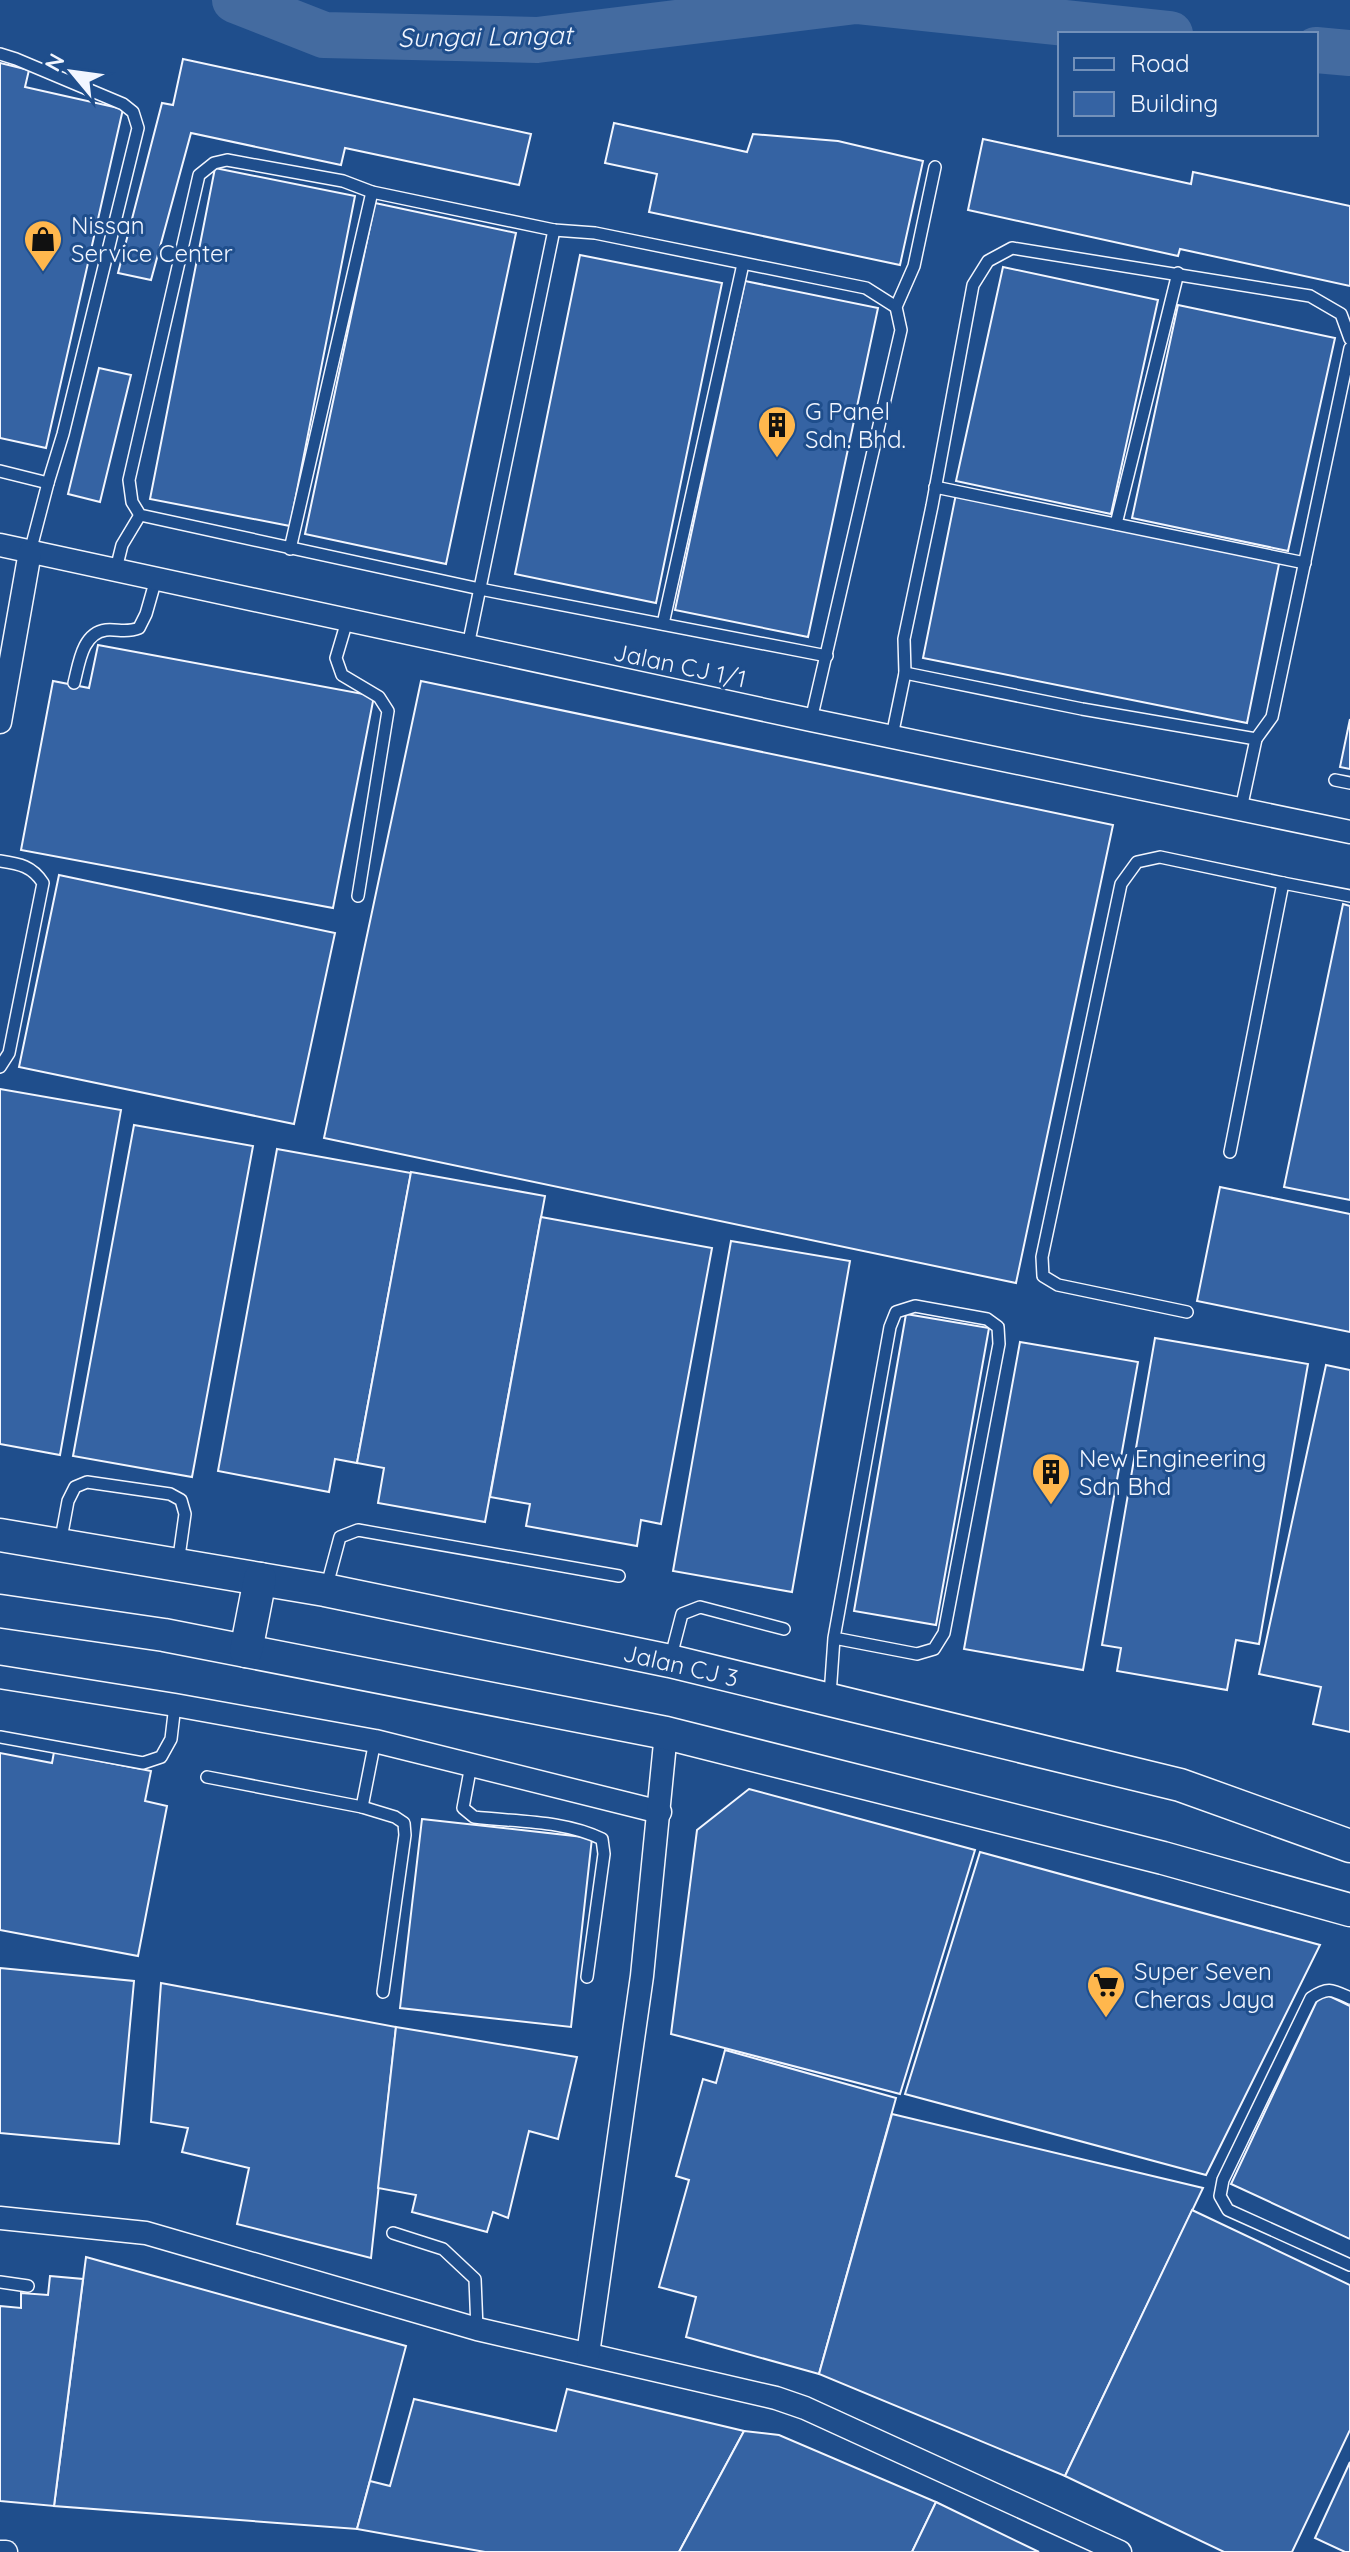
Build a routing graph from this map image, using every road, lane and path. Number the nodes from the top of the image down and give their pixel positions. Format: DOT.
graph roads {
  1 [pos="0,54"];
  2 [pos="935,167"];
  3 [pos="372,192"];
  4 [pos="554,230"];
  5 [pos="743,264"];
  6 [pos="1178,273"];
  7 [pos="896,307"];
  8 [pos="1350,339"];
  9 [pos="1350,348"];
  10 [pos="0,471"];
  11 [pos="48,483"];
  12 [pos="935,487"];
  13 [pos="140,515"];
  14 [pos="1116,524"];
  15 [pos="0,545"];
  16 [pos="290,549"];
  17 [pos="30,552"];
  18 [pos="1305,563"];
  19 [pos="116,569"];
  20 [pos="156,579"];
  21 [pos="480,589"];
  22 [pos="347,621"];
  23 [pos="663,624"];
  24 [pos="468,646"];
  25 [pos="827,656"];
  26 [pos="905,673"];
  27 [pos="74,683"];
  28 [pos="811,720"];
  29 [pos="0,722"];
  30 [pos="892,736"];
  31 [pos="1256,739"];
  32 [pos="1335,780"];
  33 [pos="1350,783"];
  34 [pos="1241,809"];
  35 [pos="1350,832"];
  36 [pos="0,861"];
  37 [pos="1283,883"];
  38 [pos="358,896"];
  39 [pos="1350,896"];
  40 [pos="0,1067"];
  41 [pos="1230,1152"];
  42 [pos="1187,1312"];
  43 [pos="0,1535"];
  44 [pos="60,1545"];
  45 [pos="178,1565"];
  46 [pos="619,1576"];
  47 [pos="260,1579"];
  48 [pos="325,1590"];
  49 [pos="0,1611"];
  50 [pos="784,1629"];
  51 [pos="834,1638"];
  52 [pos="246,1651"];
  53 [pos="670,1661"];
  54 [pos="0,1677"];
  55 [pos="830,1701"];
  56 [pos="175,1705"];
  57 [pos="666,1733"];
  58 [pos="0,1737"];
  59 [pos="375,1741"];
  60 [pos="471,1765"];
  61 [pos="207,1777"];
  62 [pos="362,1807"];
  63 [pos="660,1812"];
  64 [pos="1350,1846"];
  65 [pos="1350,1910"];
  66 [pos="587,1977"];
  67 [pos="383,1992"];
  68 [pos="1350,1998"];
  69 [pos="0,2218"];
  70 [pos="393,2233"];
  71 [pos="1350,2265"];
  72 [pos="0,2282"];
  73 [pos="28,2286"];
  74 [pos="477,2329"];
  75 [pos="588,2354"];
  76 [pos="0,2552"];
  77 [pos="6,2552"];
  78 [pos="1120,2552"];
  1 -- 11 [label="lane"];
  2 -- 7 [label="lane"];
  3 -- 4 [label="lane"];
  3 -- 13 [label="lane"];
  3 -- 16 [label="lane"];
  4 -- 5 [label="lane"];
  4 -- 21 [label="lane"];
  5 -- 7 [label="lane"];
  5 -- 23 [label="lane"];
  6 -- 8 [label="lane"];
  6 -- 12 [label="lane"];
  6 -- 14 [label="lane"];
  7 -- 25 [label="lane"];
  9 -- 18 [label="lane"];
  10 -- 11 [label="lane"];
  11 -- 17 [label="lane"];
  12 -- 14 [label="lane"];
  12 -- 26 [label="lane"];
  13 -- 16 [label="lane"];
  13 -- 19 [label="lane"];
  14 -- 18 [label="lane"];
  15 -- 17 [label="street, Jalan CJ 1/1"];
  16 -- 21 [label="lane"];
  17 -- 19 [label="street, Jalan CJ 1/1"];
  17 -- 29 [label="street"];
  18 -- 31 [label="lane"];
  19 -- 20 [label="street, Jalan CJ 1/1"];
  20 -- 22 [label="street, Jalan CJ 1/1"];
  20 -- 27 [label="lane"];
  21 -- 23 [label="lane"];
  21 -- 24 [label="lane"];
  22 -- 24 [label="street, Jalan CJ 1/1"];
  22 -- 38 [label="lane"];
  23 -- 25 [label="lane"];
  24 -- 28 [label="street, Jalan CJ 1/1"];
  25 -- 28 [label="lane"];
  26 -- 30 [label="lane"];
  26 -- 31 [label="lane"];
  28 -- 30 [label="street, Jalan CJ 1/1"];
  30 -- 34 [label="street, Jalan CJ 1/1"];
  31 -- 34 [label="lane"];
  32 -- 33 [label="lane"];
  34 -- 35 [label="street, Jalan CJ 1/1"];
  36 -- 40 [label="lane"];
  37 -- 39 [label="lane"];
  37 -- 41 [label="lane"];
  37 -- 42 [label="lane"];
  43 -- 44 [label="street, Jalan CJ 3"];
  44 -- 45 [label="street, Jalan CJ 3"];
  44 -- 45 [label="lane"];
  45 -- 47 [label="street, Jalan CJ 3"];
  46 -- 48 [label="lane"];
  47 -- 48 [label="street, Jalan CJ 3"];
  47 -- 52 [label="street"];
  48 -- 53 [label="street, Jalan CJ 3"];
  49 -- 52 [label="street"];
  50 -- 53 [label="lane"];
  51 -- 51 [label="lane"];
  51 -- 55 [label="lane"];
  52 -- 57 [label="street"];
  53 -- 55 [label="street, Jalan CJ 3"];
  54 -- 56 [label="street"];
  55 -- 64 [label="street, Jalan CJ 3"];
  56 -- 58 [label="lane"];
  56 -- 59 [label="street"];
  57 -- 63 [label="street"];
  57 -- 65 [label="street"];
  59 -- 60 [label="street"];
  59 -- 62 [label="lane"];
  60 -- 63 [label="street"];
  60 -- 66 [label="lane"];
  61 -- 62 [label="lane"];
  62 -- 67 [label="lane"];
  63 -- 75 [label="street"];
  68 -- 71 [label="lane"];
  69 -- 74 [label="street"];
  70 -- 74 [label="lane"];
  72 -- 73 [label="lane"];
  74 -- 75 [label="street"];
  75 -- 78 [label="street"];
  76 -- 77 [label="street"];
}
